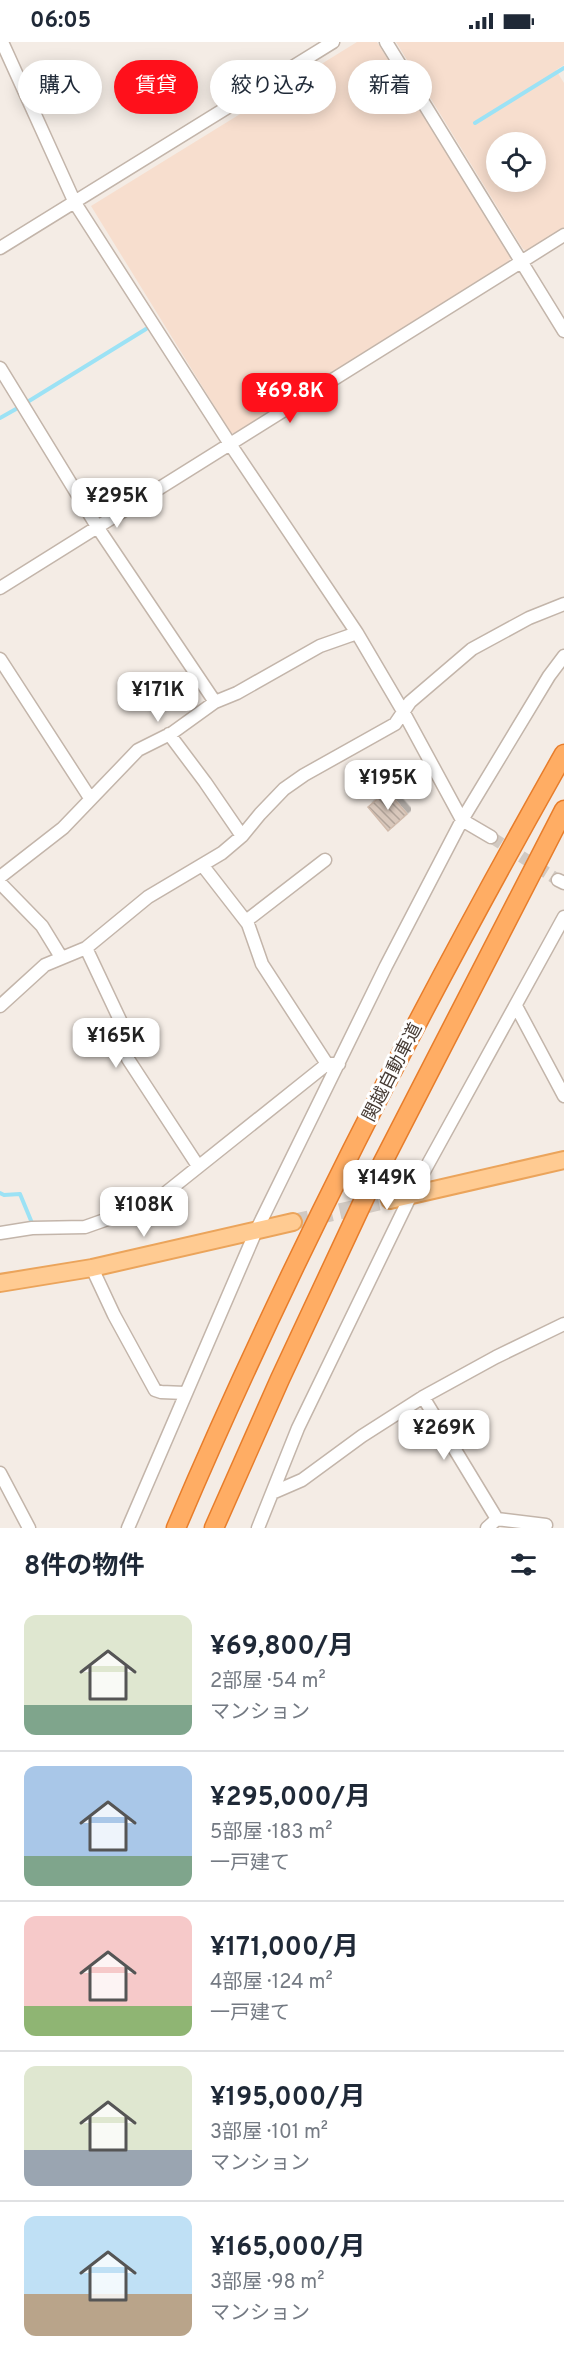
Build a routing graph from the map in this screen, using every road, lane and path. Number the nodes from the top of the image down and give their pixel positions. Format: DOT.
graph roads {
  1 [pos="2,42"];
  2 [pos="333,42"];
  3 [pos="386,42"];
  4 [pos="75,203"];
  5 [pos="564,235"];
  6 [pos="0,248"];
  7 [pos="521,261"];
  8 [pos="564,331"];
  9 [pos="0,368"];
  10 [pos="230,444"];
  11 [pos="98,528"];
  12 [pos="0,588"];
  13 [pos="564,604"];
  14 [pos="357,633"];
  15 [pos="564,656"];
  16 [pos="0,659"];
  17 [pos="215,702"];
  18 [pos="404,713"];
  19 [pos="169,734"];
  20 [pos="564,754"];
  21 [pos="90,798"];
  22 [pos="564,810"];
  23 [pos="462,820"];
  24 [pos="242,836"];
  25 [pos="491,837"];
  26 [pos="325,860"];
  27 [pos="202,866"];
  28 [pos="0,877"];
  29 [pos="0,883"];
  30 [pos="564,917"];
  31 [pos="246,921"];
  32 [pos="86,948"];
  33 [pos="61,957"];
  34 [pos="0,1006"];
  35 [pos="516,1006"];
  36 [pos="333,1064"];
  37 [pos="564,1096"];
  38 [pos="564,1160"];
  39 [pos="198,1166"];
  40 [pos="411,1195"];
  41 [pos="390,1200"];
  42 [pos="293,1222"];
  43 [pos="256,1230"];
  44 [pos="0,1233"];
  45 [pos="93,1268"];
  46 [pos="0,1283"];
  47 [pos="564,1324"];
  48 [pos="185,1393"];
  49 [pos="423,1397"];
  50 [pos="0,1473"];
  51 [pos="272,1492"];
  52 [pos="497,1519"];
  53 [pos="546,1525"];
  54 [pos="29,1528"];
  55 [pos="128,1528"];
  56 [pos="176,1528"];
  57 [pos="214,1528"];
  58 [pos="258,1528"];
  59 [pos="487,1528"];
  1 -- 4 [label="street"];
  2 -- 4 [label="street"];
  3 -- 7 [label="street"];
  4 -- 6 [label="street"];
  4 -- 10 [label="street"];
  5 -- 7 [label="street"];
  7 -- 8 [label="street"];
  7 -- 10 [label="street"];
  9 -- 11 [label="street"];
  10 -- 11 [label="street"];
  10 -- 14 [label="street"];
  11 -- 12 [label="street"];
  11 -- 17 [label="street"];
  13 -- 18 [label="street"];
  14 -- 17 [label="street"];
  14 -- 18 [label="street"];
  15 -- 23 [label="street"];
  16 -- 21 [label="street"];
  17 -- 19 [label="street"];
  18 -- 23 [label="street"];
  18 -- 24 [label="street"];
  19 -- 21 [label="street"];
  19 -- 24 [label="street"];
  20 -- 56 [label="highway, 関越自動車道"];
  21 -- 28 [label="street"];
  22 -- 57 [label="highway, 関越自動車道"];
  23 -- 25 [label="street"];
  23 -- 36 [label="street"];
  24 -- 27 [label="street"];
  26 -- 31 [label="street"];
  27 -- 31 [label="street"];
  27 -- 32 [label="street"];
  29 -- 33 [label="street"];
  30 -- 35 [label="street"];
  31 -- 36 [label="street"];
  32 -- 33 [label="street"];
  32 -- 39 [label="street"];
  33 -- 34 [label="street"];
  35 -- 37 [label="street"];
  35 -- 40 [label="street"];
  36 -- 39 [label="street"];
  36 -- 43 [label="street"];
  38 -- 40 [label="main road"];
  39 -- 44 [label="street"];
  40 -- 41 [label="main road"];
  40 -- 51 [label="street"];
  42 -- 43 [label="main road"];
  43 -- 45 [label="main road"];
  43 -- 48 [label="street"];
  45 -- 46 [label="main road"];
  45 -- 48 [label="street"];
  47 -- 49 [label="street"];
  48 -- 55 [label="street"];
  49 -- 51 [label="street"];
  49 -- 52 [label="street"];
  50 -- 54 [label="street"];
  51 -- 58 [label="street"];
  52 -- 53 [label="street"];
  52 -- 59 [label="street"];
}
